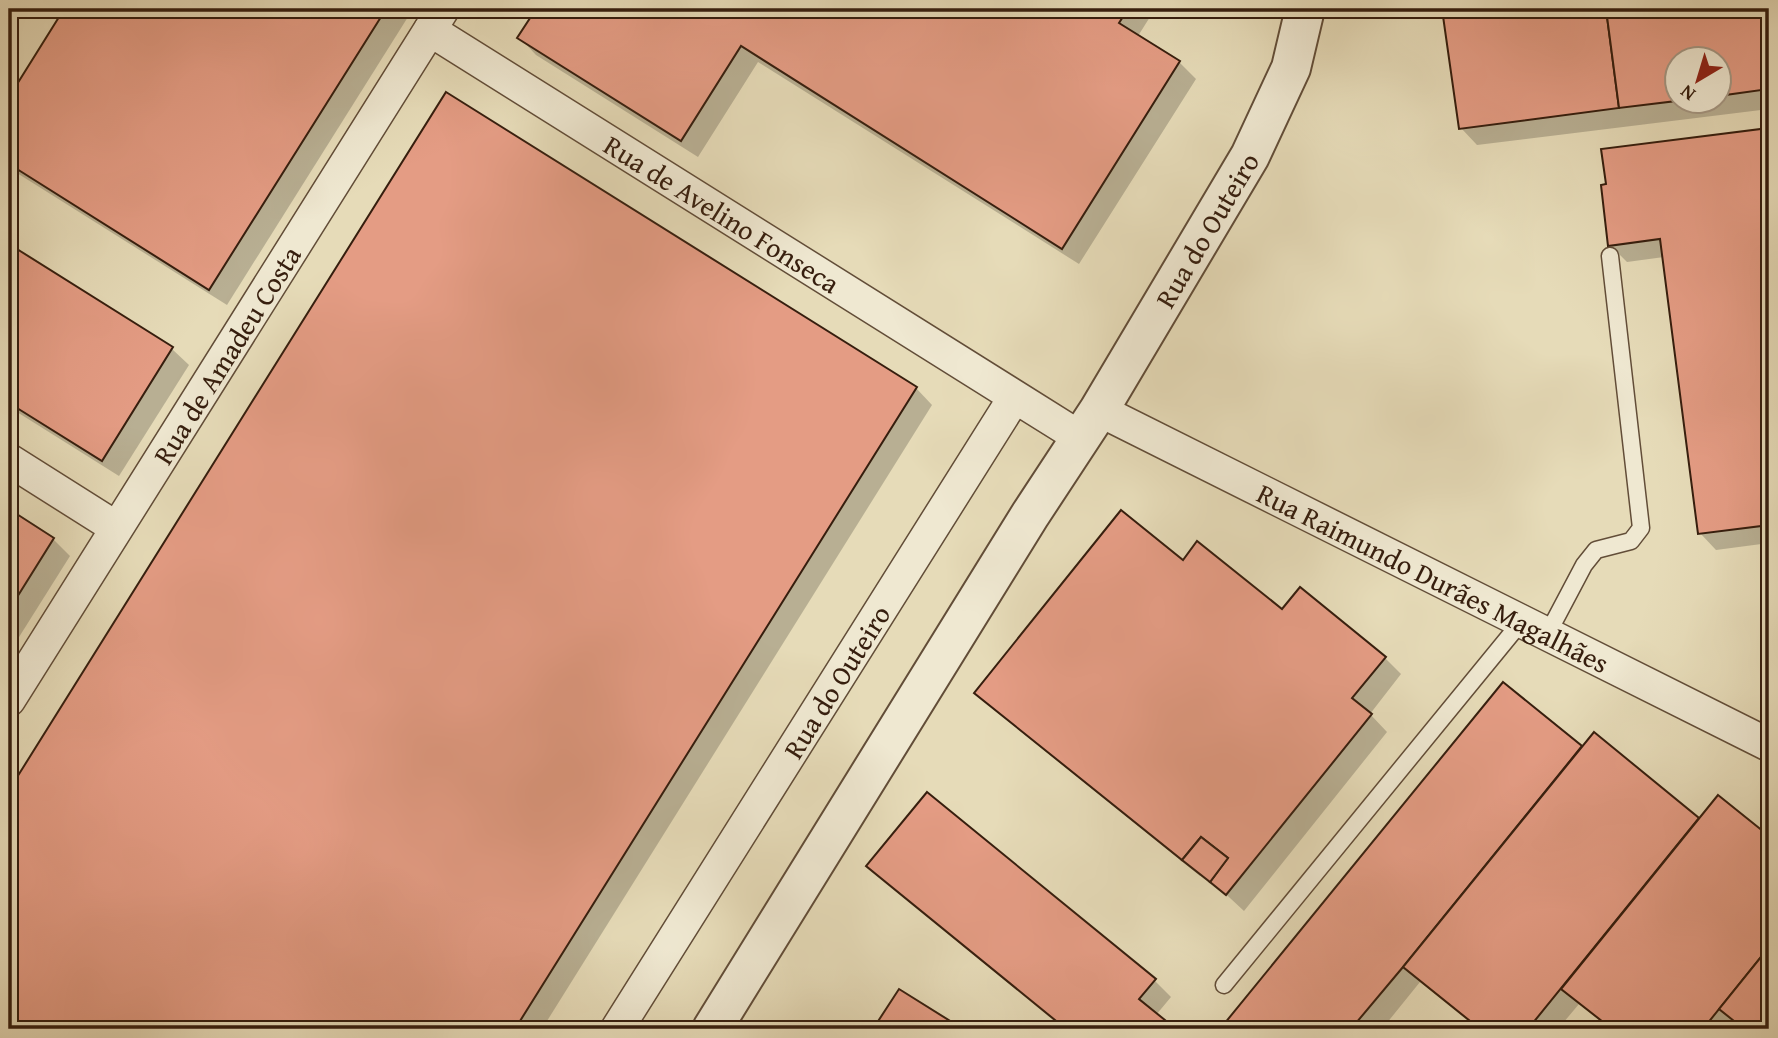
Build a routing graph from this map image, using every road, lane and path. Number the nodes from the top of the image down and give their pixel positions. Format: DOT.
graph roads {
  1 [pos="1305,9"];
  2 [pos="436,19"];
  3 [pos="1610,256"];
  4 [pos="1014,398"];
  5 [pos="1090,424"];
  6 [pos="9,460"];
  7 [pos="116,527"];
  8 [pos="1534,628"];
  9 [pos="9,700"];
  10 [pos="1769,745"];
  11 [pos="1224,985"];
  12 [pos="617,1029"];
  13 [pos="712,1029"];
  1 -- 5 [label="street, Rua do Outeiro"];
  2 -- 4 [label="street, Rua de Avelino Fonseca"];
  2 -- 7 [label="street, Rua de Amadeu Costa"];
  3 -- 8 [label="lane"];
  4 -- 5 [label="street"];
  4 -- 12 [label="street, Rua do Outeiro"];
  5 -- 8 [label="street, Rua Raimundo Durães Magalhães"];
  5 -- 13 [label="street, Rua do Outeiro"];
  6 -- 7 [label="street"];
  7 -- 9 [label="street, Rua de Amadeu Costa"];
  8 -- 10 [label="street, Rua Raimundo Durães Magalhães"];
  8 -- 11 [label="lane"];
}
